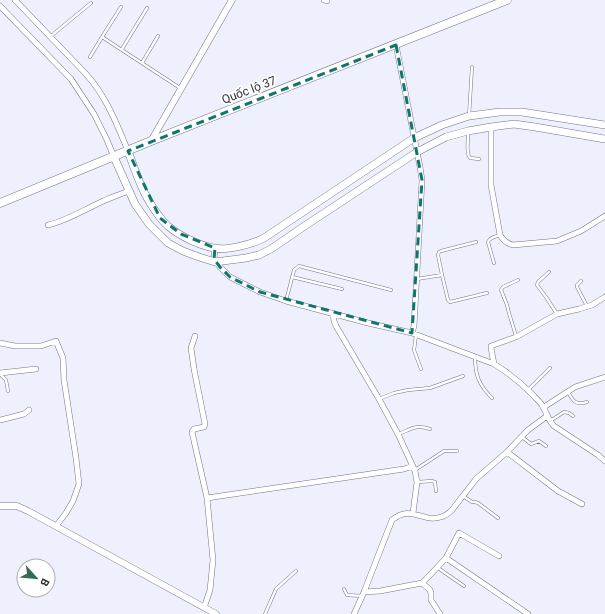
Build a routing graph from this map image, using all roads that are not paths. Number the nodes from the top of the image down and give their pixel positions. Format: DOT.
graph roads {
  1 [pos="15,0"];
  2 [pos="232,0"];
  3 [pos="507,0"];
  4 [pos="91,3"];
  5 [pos="0,6"];
  6 [pos="121,7"];
  7 [pos="147,8"];
  8 [pos="102,36"];
  9 [pos="158,36"];
  10 [pos="51,37"];
  11 [pos="396,45"];
  12 [pos="122,49"];
  13 [pos="90,57"];
  14 [pos="142,63"];
  15 [pos="472,67"];
  16 [pos="181,89"];
  17 [pos="469,116"];
  18 [pos="605,125"];
  19 [pos="492,127"];
  20 [pos="468,131"];
  21 [pos="414,138"];
  22 [pos="605,138"];
  23 [pos="151,141"];
  24 [pos="127,151"];
  25 [pos="417,152"];
  26 [pos="115,156"];
  27 [pos="478,158"];
  28 [pos="128,191"];
  29 [pos="0,203"];
  30 [pos="605,216"];
  31 [pos="48,225"];
  32 [pos="500,235"];
  33 [pos="476,242"];
  34 [pos="215,249"];
  35 [pos="215,259"];
  36 [pos="494,263"];
  37 [pos="549,272"];
  38 [pos="442,275"];
  39 [pos="292,277"];
  40 [pos="417,279"];
  41 [pos="518,280"];
  42 [pos="581,281"];
  43 [pos="342,289"];
  44 [pos="391,290"];
  45 [pos="487,293"];
  46 [pos="605,297"];
  47 [pos="286,301"];
  48 [pos="587,306"];
  49 [pos="334,313"];
  50 [pos="557,314"];
  51 [pos="414,334"];
  52 [pos="195,336"];
  53 [pos="516,337"];
  54 [pos="0,343"];
  55 [pos="475,357"];
  56 [pos="494,364"];
  57 [pos="550,368"];
  58 [pos="36,369"];
  59 [pos="421,369"];
  60 [pos="0,374"];
  61 [pos="462,376"];
  62 [pos="605,377"];
  63 [pos="528,390"];
  64 [pos="8,391"];
  65 [pos="568,392"];
  66 [pos="492,398"];
  67 [pos="379,399"];
  68 [pos="587,402"];
  69 [pos="544,407"];
  70 [pos="29,410"];
  71 [pos="573,416"];
  72 [pos="549,419"];
  73 [pos="0,420"];
  74 [pos="430,429"];
  75 [pos="398,434"];
  76 [pos="522,437"];
  77 [pos="546,446"];
  78 [pos="457,451"];
  79 [pos="507,452"];
  80 [pos="605,461"];
  81 [pos="414,468"];
  82 [pos="417,482"];
  83 [pos="436,491"];
  84 [pos="463,496"];
  85 [pos="208,498"];
  86 [pos="582,504"];
  87 [pos="0,506"];
  88 [pos="413,513"];
  89 [pos="498,518"];
  90 [pos="56,526"];
  91 [pos="499,556"];
  92 [pos="446,558"];
  93 [pos="438,567"];
  94 [pos="296,571"];
  95 [pos="422,583"];
  96 [pos="464,586"];
  97 [pos="344,589"];
  98 [pos="364,594"];
  99 [pos="204,608"];
  100 [pos="216,614"];
  101 [pos="265,614"];
  102 [pos="354,614"];
  103 [pos="440,614"];
  104 [pos="528,614"];
  1 -- 10 [label="street"];
  2 -- 16 [label="street"];
  3 -- 11 [label="highway, Quốc lộ 37"];
  4 -- 10 [label="lane"];
  5 -- 26 [label="street"];
  6 -- 8 [label="lane"];
  7 -- 12 [label="lane"];
  8 -- 12 [label="lane"];
  8 -- 13 [label="lane"];
  9 -- 14 [label="lane"];
  10 -- 24 [label="street"];
  11 -- 21 [label="street"];
  11 -- 23 [label="highway, Quốc lộ 37"];
  12 -- 14 [label="lane"];
  14 -- 16 [label="lane"];
  15 -- 17 [label="lane"];
  16 -- 23 [label="street"];
  17 -- 18 [label="main road"];
  17 -- 21 [label="main road"];
  19 -- 20 [label="main road"];
  19 -- 22 [label="main road"];
  19 -- 32 [label="street"];
  20 -- 25 [label="main road"];
  20 -- 27 [label="lane"];
  21 -- 25 [label="street"];
  21 -- 34 [label="main road"];
  23 -- 24 [label="highway, Quốc lộ 37"];
  24 -- 26 [label="highway, Quốc lộ 37"];
  24 -- 34 [label="main road"];
  25 -- 35 [label="main road"];
  25 -- 40 [label="street"];
  26 -- 28 [label="main road"];
  26 -- 29 [label="highway, Quốc lộ 37"];
  28 -- 31 [label="street"];
  28 -- 35 [label="main road"];
  30 -- 32 [label="street"];
  32 -- 36 [label="lane"];
  33 -- 38 [label="lane"];
  34 -- 35 [label="street"];
  35 -- 47 [label="street"];
  37 -- 50 [label="lane"];
  38 -- 40 [label="lane"];
  38 -- 45 [label="lane"];
  39 -- 43 [label="lane"];
  39 -- 44 [label="lane"];
  39 -- 47 [label="lane"];
  40 -- 51 [label="street"];
  41 -- 53 [label="lane"];
  42 -- 48 [label="lane"];
  46 -- 48 [label="street"];
  47 -- 49 [label="street"];
  48 -- 50 [label="street"];
  49 -- 51 [label="street"];
  49 -- 67 [label="street"];
  50 -- 53 [label="street"];
  51 -- 55 [label="street"];
  51 -- 59 [label="lane"];
  52 -- 85 [label="street"];
  53 -- 56 [label="street"];
  54 -- 90 [label="street"];
  55 -- 56 [label="street"];
  55 -- 66 [label="lane"];
  56 -- 63 [label="street"];
  57 -- 63 [label="lane"];
  58 -- 60 [label="street"];
  60 -- 64 [label="lane"];
  61 -- 67 [label="lane"];
  62 -- 65 [label="street"];
  63 -- 69 [label="street"];
  65 -- 68 [label="lane"];
  65 -- 69 [label="street"];
  67 -- 75 [label="street"];
  69 -- 72 [label="street"];
  70 -- 73 [label="street"];
  71 -- 72 [label="lane"];
  72 -- 76 [label="street"];
  72 -- 80 [label="street"];
  74 -- 75 [label="lane"];
  75 -- 81 [label="street"];
  76 -- 77 [label="lane"];
  76 -- 79 [label="street"];
  78 -- 81 [label="lane"];
  79 -- 84 [label="street"];
  79 -- 86 [label="street"];
  81 -- 82 [label="street"];
  81 -- 85 [label="street"];
  82 -- 83 [label="lane"];
  82 -- 88 [label="street"];
  84 -- 88 [label="street"];
  84 -- 89 [label="lane"];
  85 -- 99 [label="street"];
  87 -- 90 [label="street"];
  88 -- 98 [label="street"];
  90 -- 99 [label="street"];
  91 -- 92 [label="street"];
  92 -- 93 [label="street"];
  92 -- 104 [label="street"];
  93 -- 95 [label="street"];
  93 -- 96 [label="lane"];
  94 -- 101 [label="lane"];
  95 -- 98 [label="street"];
  95 -- 103 [label="street"];
  97 -- 98 [label="lane"];
  98 -- 102 [label="street"];
  99 -- 100 [label="street"];
}
